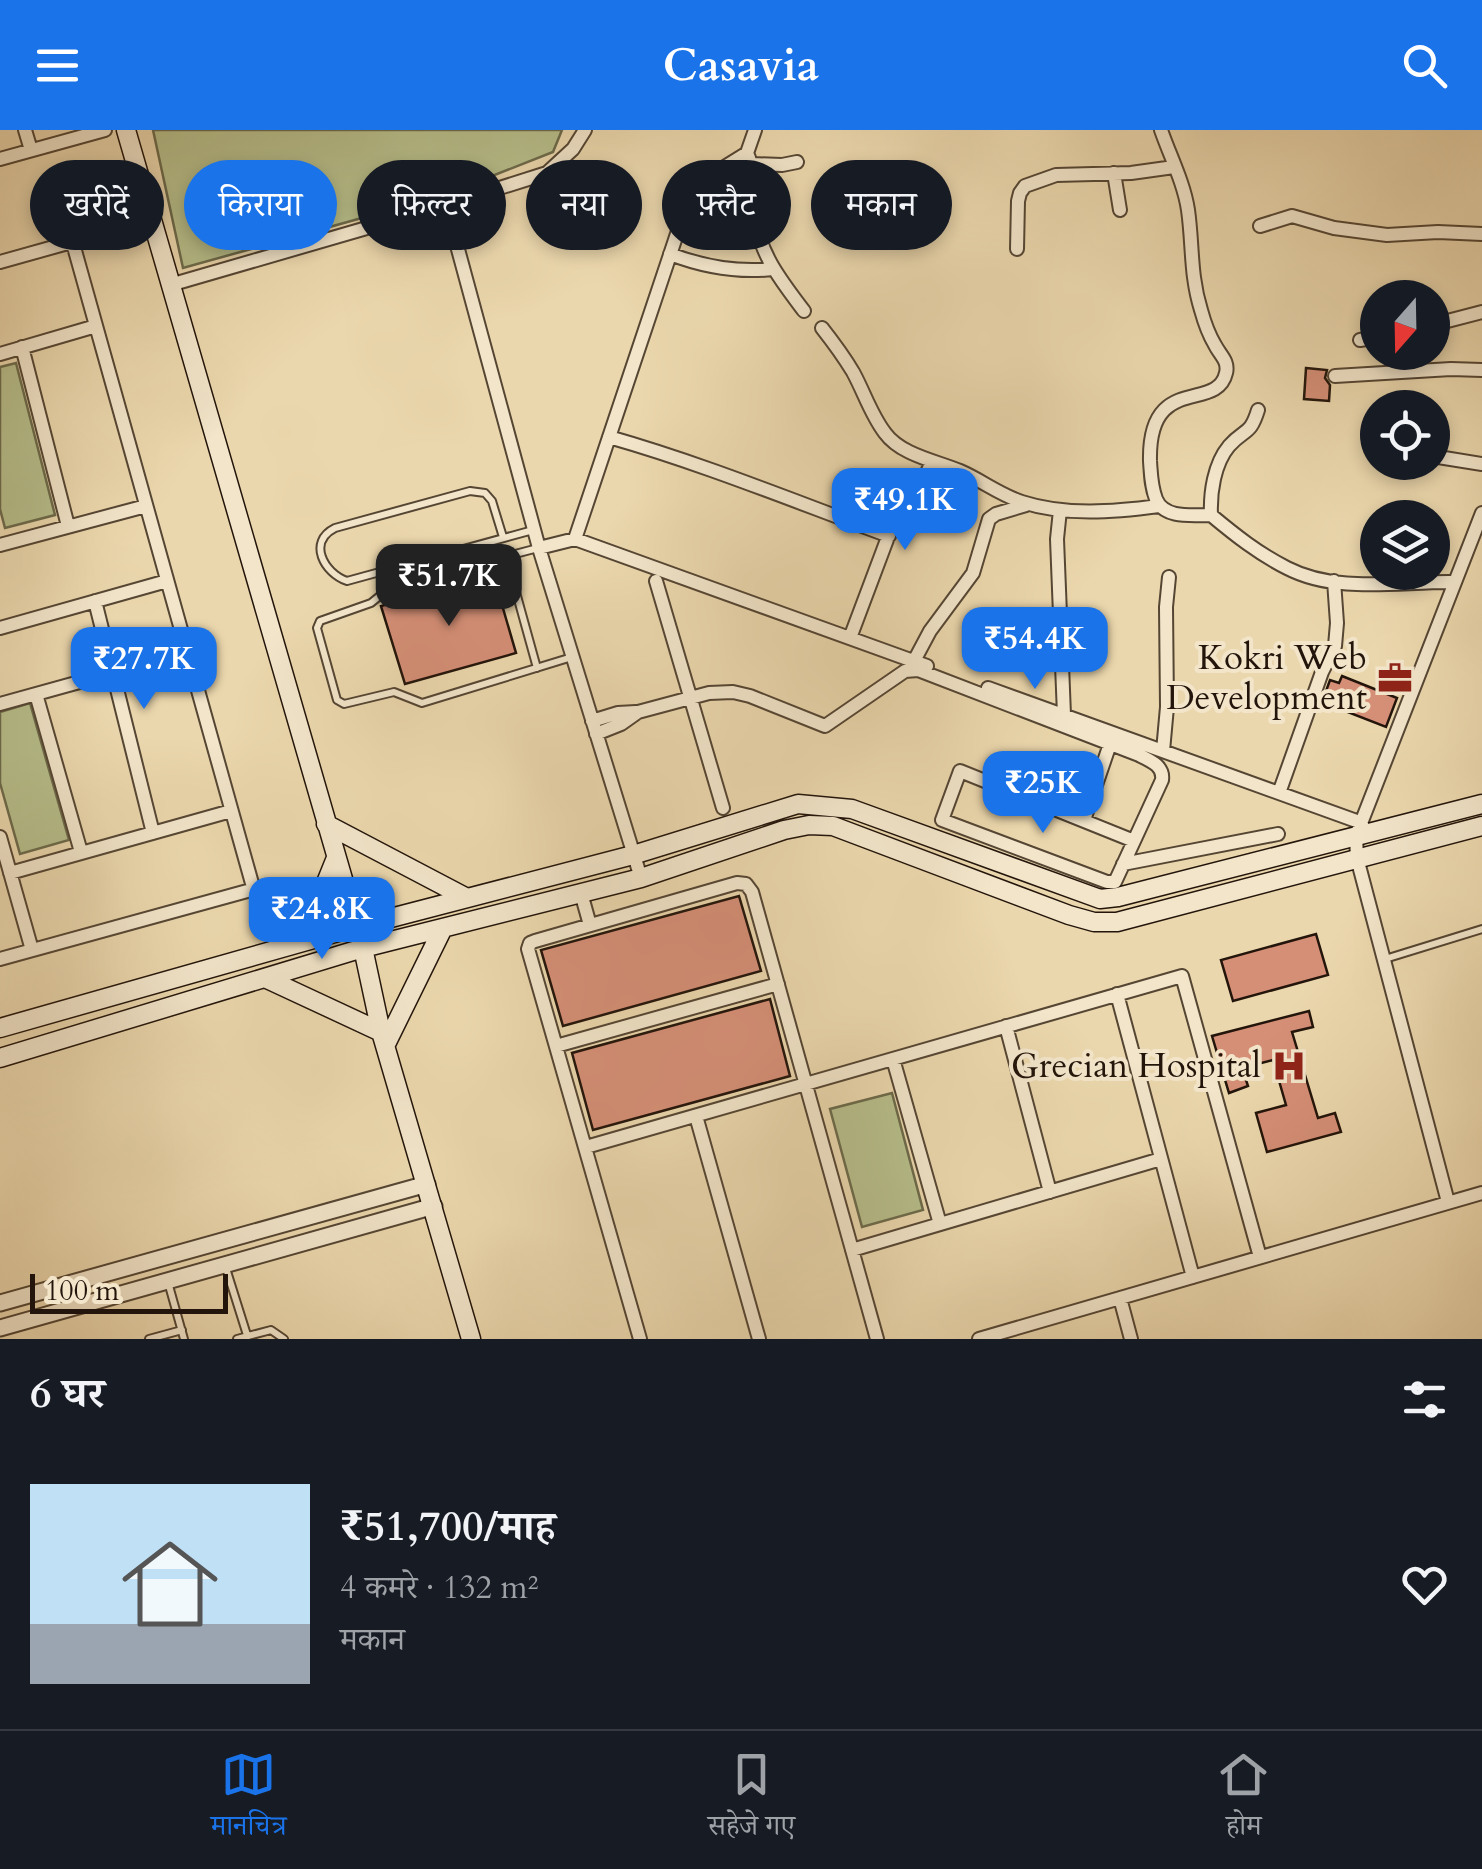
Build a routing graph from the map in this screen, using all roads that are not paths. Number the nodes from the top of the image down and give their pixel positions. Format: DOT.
graph roads {
  1 [pos="26,130"];
  2 [pos="105,130"];
  3 [pos="126,130"];
  4 [pos="585,130"];
  5 [pos="1161,130"];
  6 [pos="757,132"];
  7 [pos="31,150"];
  8 [pos="749,158"];
  9 [pos="0,159"];
  10 [pos="797,162"];
  11 [pos="1174,168"];
  12 [pos="1114,173"];
  13 [pos="506,186"];
  14 [pos="1120,210"];
  15 [pos="1260,226"];
  16 [pos="357,231"];
  17 [pos="1482,234"];
  18 [pos="1017,249"];
  19 [pos="458,250"];
  20 [pos="670,254"];
  21 [pos="0,262"];
  22 [pos="773,269"];
  23 [pos="170,285"];
  24 [pos="804,310"];
  25 [pos="1482,312"];
  26 [pos="1450,320"];
  27 [pos="96,326"];
  28 [pos="822,328"];
  29 [pos="22,347"];
  30 [pos="0,354"];
  31 [pos="1482,370"];
  32 [pos="1335,376"];
  33 [pos="1258,410"];
  34 [pos="609,436"];
  35 [pos="1450,459"];
  36 [pos="932,460"];
  37 [pos="1482,464"];
  38 [pos="1028,504"];
  39 [pos="146,506"];
  40 [pos="1159,506"];
  41 [pos="1060,510"];
  42 [pos="1482,513"];
  43 [pos="1211,516"];
  44 [pos="68,526"];
  45 [pos="534,529"];
  46 [pos="889,536"];
  47 [pos="503,537"];
  48 [pos="575,538"];
  49 [pos="0,545"];
  50 [pos="539,548"];
  51 [pos="506,556"];
  52 [pos="1169,576"];
  53 [pos="167,581"];
  54 [pos="656,581"];
  55 [pos="1334,581"];
  56 [pos="1454,582"];
  57 [pos="95,601"];
  58 [pos="0,628"];
  59 [pos="850,638"];
  60 [pos="572,657"];
  61 [pos="914,661"];
  62 [pos="537,668"];
  63 [pos="112,673"];
  64 [pos="36,694"];
  65 [pos="690,698"];
  66 [pos="0,704"];
  67 [pos="1064,715"];
  68 [pos="594,728"];
  69 [pos="1110,744"];
  70 [pos="1163,751"];
  71 [pos="1279,793"];
  72 [pos="1482,804"];
  73 [pos="723,808"];
  74 [pos="231,810"];
  75 [pos="1084,820"];
  76 [pos="326,824"];
  77 [pos="1482,826"];
  78 [pos="1359,830"];
  79 [pos="153,832"];
  80 [pos="1278,834"];
  81 [pos="0,837"];
  82 [pos="1134,841"];
  83 [pos="82,852"];
  84 [pos="633,855"];
  85 [pos="336,858"];
  86 [pos="1357,858"];
  87 [pos="1124,864"];
  88 [pos="10,872"];
  89 [pos="641,878"];
  90 [pos="581,894"];
  91 [pos="467,898"];
  92 [pos="590,926"];
  93 [pos="356,927"];
  94 [pos="443,928"];
  95 [pos="1482,929"];
  96 [pos="302,942"];
  97 [pos="363,948"];
  98 [pos="32,950"];
  99 [pos="0,959"];
  100 [pos="1384,959"];
  101 [pos="265,978"];
  102 [pos="778,984"];
  103 [pos="1117,994"];
  104 [pos="1006,1026"];
  105 [pos="0,1028"];
  106 [pos="384,1038"];
  107 [pos="556,1046"];
  108 [pos="0,1058"];
  109 [pos="893,1059"];
  110 [pos="807,1084"];
  111 [pos="696,1116"];
  112 [pos="586,1147"];
  113 [pos="1161,1160"];
  114 [pos="427,1184"];
  115 [pos="1050,1192"];
  116 [pos="1482,1192"];
  117 [pos="1448,1202"];
  118 [pos="434,1206"];
  119 [pos="940,1224"];
  120 [pos="852,1250"];
  121 [pos="1260,1257"];
  122 [pos="224,1265"];
  123 [pos="1193,1277"];
  124 [pos="168,1281"];
  125 [pos="1120,1298"];
  126 [pos="0,1304"];
  127 [pos="0,1330"];
  128 [pos="182,1330"];
  129 [pos="246,1335"];
  130 [pos="2,1339"];
  131 [pos="149,1339"];
  132 [pos="184,1339"];
  133 [pos="237,1339"];
  134 [pos="284,1339"];
  135 [pos="471,1339"];
  136 [pos="640,1339"];
  137 [pos="759,1339"];
  138 [pos="877,1339"];
  139 [pos="979,1339"];
  140 [pos="1131,1339"];
  1 -- 7 [label="street"];
  2 -- 7 [label="street"];
  3 -- 23 [label="main road"];
  4 -- 13 [label="street"];
  5 -- 11 [label="street"];
  6 -- 8 [label="street"];
  7 -- 9 [label="street"];
  8 -- 10 [label="street"];
  8 -- 20 [label="street"];
  8 -- 22 [label="street"];
  11 -- 12 [label="street"];
  11 -- 40 [label="street"];
  12 -- 14 [label="street"];
  12 -- 18 [label="street"];
  15 -- 17 [label="street"];
  16 -- 23 [label="street"];
  19 -- 45 [label="street"];
  20 -- 22 [label="street"];
  20 -- 34 [label="street"];
  21 -- 27 [label="street"];
  22 -- 24 [label="street"];
  23 -- 76 [label="main road"];
  25 -- 26 [label="street"];
  27 -- 29 [label="street"];
  27 -- 39 [label="street"];
  28 -- 36 [label="street"];
  29 -- 30 [label="street"];
  29 -- 44 [label="street"];
  31 -- 32 [label="street"];
  33 -- 43 [label="street"];
  34 -- 46 [label="street"];
  34 -- 48 [label="street"];
  35 -- 37 [label="street"];
  36 -- 38 [label="street"];
  36 -- 46 [label="street"];
  38 -- 41 [label="street"];
  38 -- 61 [label="street"];
  39 -- 44 [label="street"];
  39 -- 53 [label="street"];
  40 -- 41 [label="street"];
  40 -- 43 [label="street"];
  41 -- 67 [label="street"];
  42 -- 56 [label="street"];
  43 -- 55 [label="street"];
  44 -- 49 [label="street"];
  45 -- 47 [label="lane"];
  45 -- 50 [label="street"];
  46 -- 59 [label="street"];
  47 -- 47 [label="lane"];
  48 -- 50 [label="street"];
  48 -- 59 [label="street"];
  50 -- 51 [label="lane"];
  50 -- 60 [label="street"];
  51 -- 62 [label="lane"];
  51 -- 62 [label="lane"];
  52 -- 70 [label="street"];
  53 -- 57 [label="street"];
  53 -- 74 [label="street"];
  54 -- 65 [label="street"];
  55 -- 56 [label="street"];
  55 -- 71 [label="street"];
  56 -- 78 [label="street"];
  57 -- 58 [label="street"];
  57 -- 63 [label="street"];
  59 -- 61 [label="street"];
  60 -- 62 [label="lane"];
  60 -- 68 [label="street"];
  61 -- 67 [label="street"];
  63 -- 64 [label="street"];
  63 -- 79 [label="street"];
  64 -- 66 [label="street"];
  64 -- 83 [label="street"];
  65 -- 68 [label="street"];
  65 -- 69 [label="street"];
  65 -- 73 [label="street"];
  67 -- 70 [label="street"];
  68 -- 84 [label="street"];
  69 -- 75 [label="street"];
  69 -- 82 [label="street"];
  70 -- 71 [label="street"];
  71 -- 78 [label="street"];
  72 -- 78 [label="main road"];
  74 -- 79 [label="street"];
  74 -- 98 [label="street"];
  75 -- 82 [label="street"];
  75 -- 87 [label="street"];
  76 -- 85 [label="main road"];
  76 -- 91 [label="main road"];
  77 -- 86 [label="main road"];
  78 -- 84 [label="main road"];
  78 -- 86 [label="street"];
  79 -- 83 [label="street"];
  80 -- 87 [label="street"];
  81 -- 88 [label="street"];
  82 -- 87 [label="street"];
  83 -- 88 [label="street"];
  84 -- 89 [label="street"];
  84 -- 91 [label="main road"];
  85 -- 93 [label="main road"];
  85 -- 96 [label="main road"];
  86 -- 89 [label="main road"];
  86 -- 100 [label="street"];
  88 -- 98 [label="street"];
  89 -- 90 [label="main road"];
  90 -- 92 [label="street"];
  90 -- 94 [label="main road"];
  91 -- 93 [label="main road"];
  92 -- 102 [label="street"];
  92 -- 107 [label="street"];
  93 -- 96 [label="main road"];
  93 -- 97 [label="main road"];
  94 -- 97 [label="main road"];
  94 -- 106 [label="main road"];
  95 -- 100 [label="lane"];
  96 -- 105 [label="main road"];
  97 -- 101 [label="main road"];
  97 -- 106 [label="main road"];
  98 -- 99 [label="street"];
  100 -- 117 [label="street"];
  101 -- 106 [label="main road"];
  101 -- 108 [label="main road"];
  102 -- 107 [label="street"];
  102 -- 110 [label="street"];
  103 -- 104 [label="street"];
  103 -- 113 [label="street"];
  103 -- 121 [label="street"];
  104 -- 109 [label="street"];
  104 -- 115 [label="street"];
  106 -- 114 [label="main road"];
  107 -- 112 [label="street"];
  109 -- 110 [label="street"];
  109 -- 119 [label="street"];
  110 -- 111 [label="street"];
  110 -- 120 [label="street"];
  111 -- 112 [label="street"];
  111 -- 137 [label="street"];
  112 -- 136 [label="street"];
  113 -- 115 [label="street"];
  113 -- 123 [label="street"];
  114 -- 118 [label="main road"];
  114 -- 126 [label="street"];
  115 -- 119 [label="street"];
  116 -- 117 [label="street"];
  117 -- 121 [label="street"];
  118 -- 122 [label="street"];
  118 -- 135 [label="main road"];
  119 -- 120 [label="street"];
  120 -- 138 [label="street"];
  121 -- 123 [label="street"];
  122 -- 124 [label="street"];
  122 -- 129 [label="lane"];
  123 -- 125 [label="street"];
  124 -- 127 [label="street"];
  124 -- 128 [label="lane"];
  125 -- 139 [label="street"];
  125 -- 140 [label="street"];
  127 -- 130 [label="street"];
  128 -- 131 [label="lane"];
  128 -- 132 [label="lane"];
  129 -- 133 [label="lane"];
  129 -- 134 [label="lane"];
}
